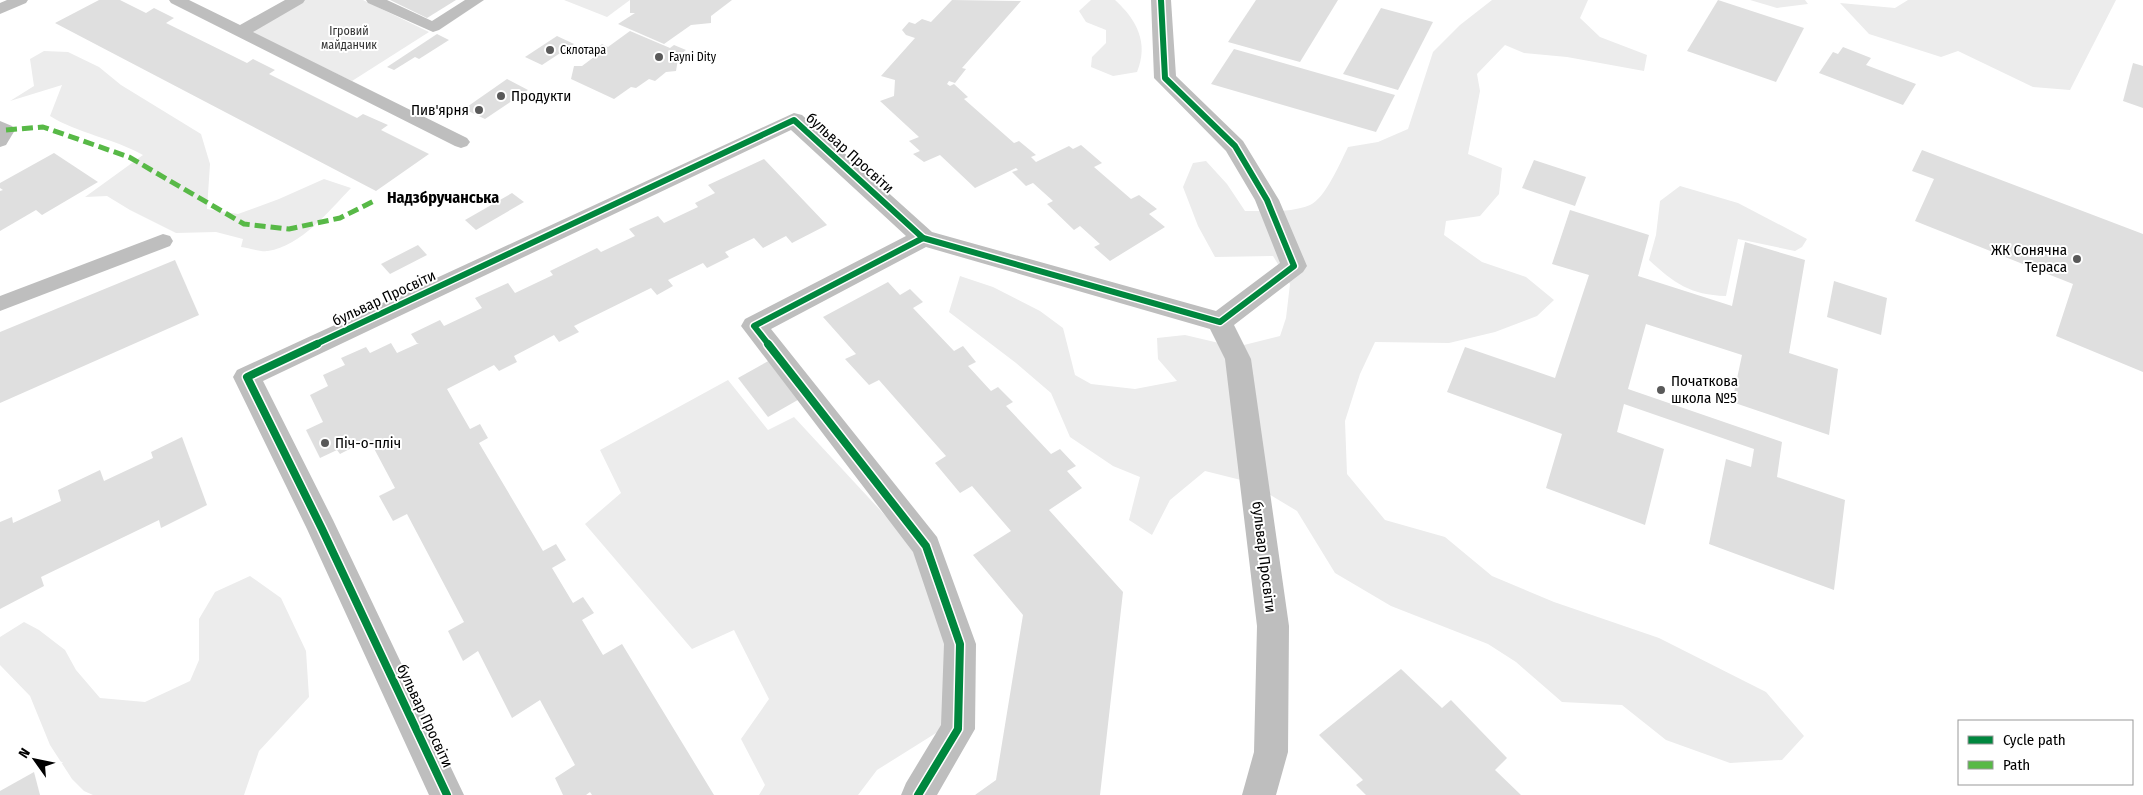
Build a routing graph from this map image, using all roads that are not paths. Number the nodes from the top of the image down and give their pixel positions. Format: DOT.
graph roads {
  1 [pos="20,0"];
  2 [pos="177,0"];
  3 [pos="297,0"];
  4 [pos="374,0"];
  5 [pos="476,0"];
  6 [pos="1161,0"];
  7 [pos="0,10"];
  8 [pos="242,31"];
  9 [pos="0,127"];
  10 [pos="0,140"];
  11 [pos="461,142"];
  12 [pos="923,238"];
  13 [pos="163,241"];
  14 [pos="0,304"];
  15 [pos="1220,322"];
  16 [pos="447,795"];
  17 [pos="918,795"];
  18 [pos="1259,795"];
  1 -- 7 [label="lane"];
  2 -- 8 [label="lane"];
  3 -- 8 [label="lane"];
  4 -- 5 [label="lane"];
  6 -- 15 [label="street"];
  8 -- 11 [label="lane"];
  9 -- 10 [label="lane"];
  12 -- 15 [label="street, бульвар Просвіти"];
  12 -- 16 [label="street, бульвар Просвіти"];
  12 -- 17 [label="street"];
  13 -- 14 [label="lane"];
  15 -- 18 [label="street, бульвар Просвіти"];
}
